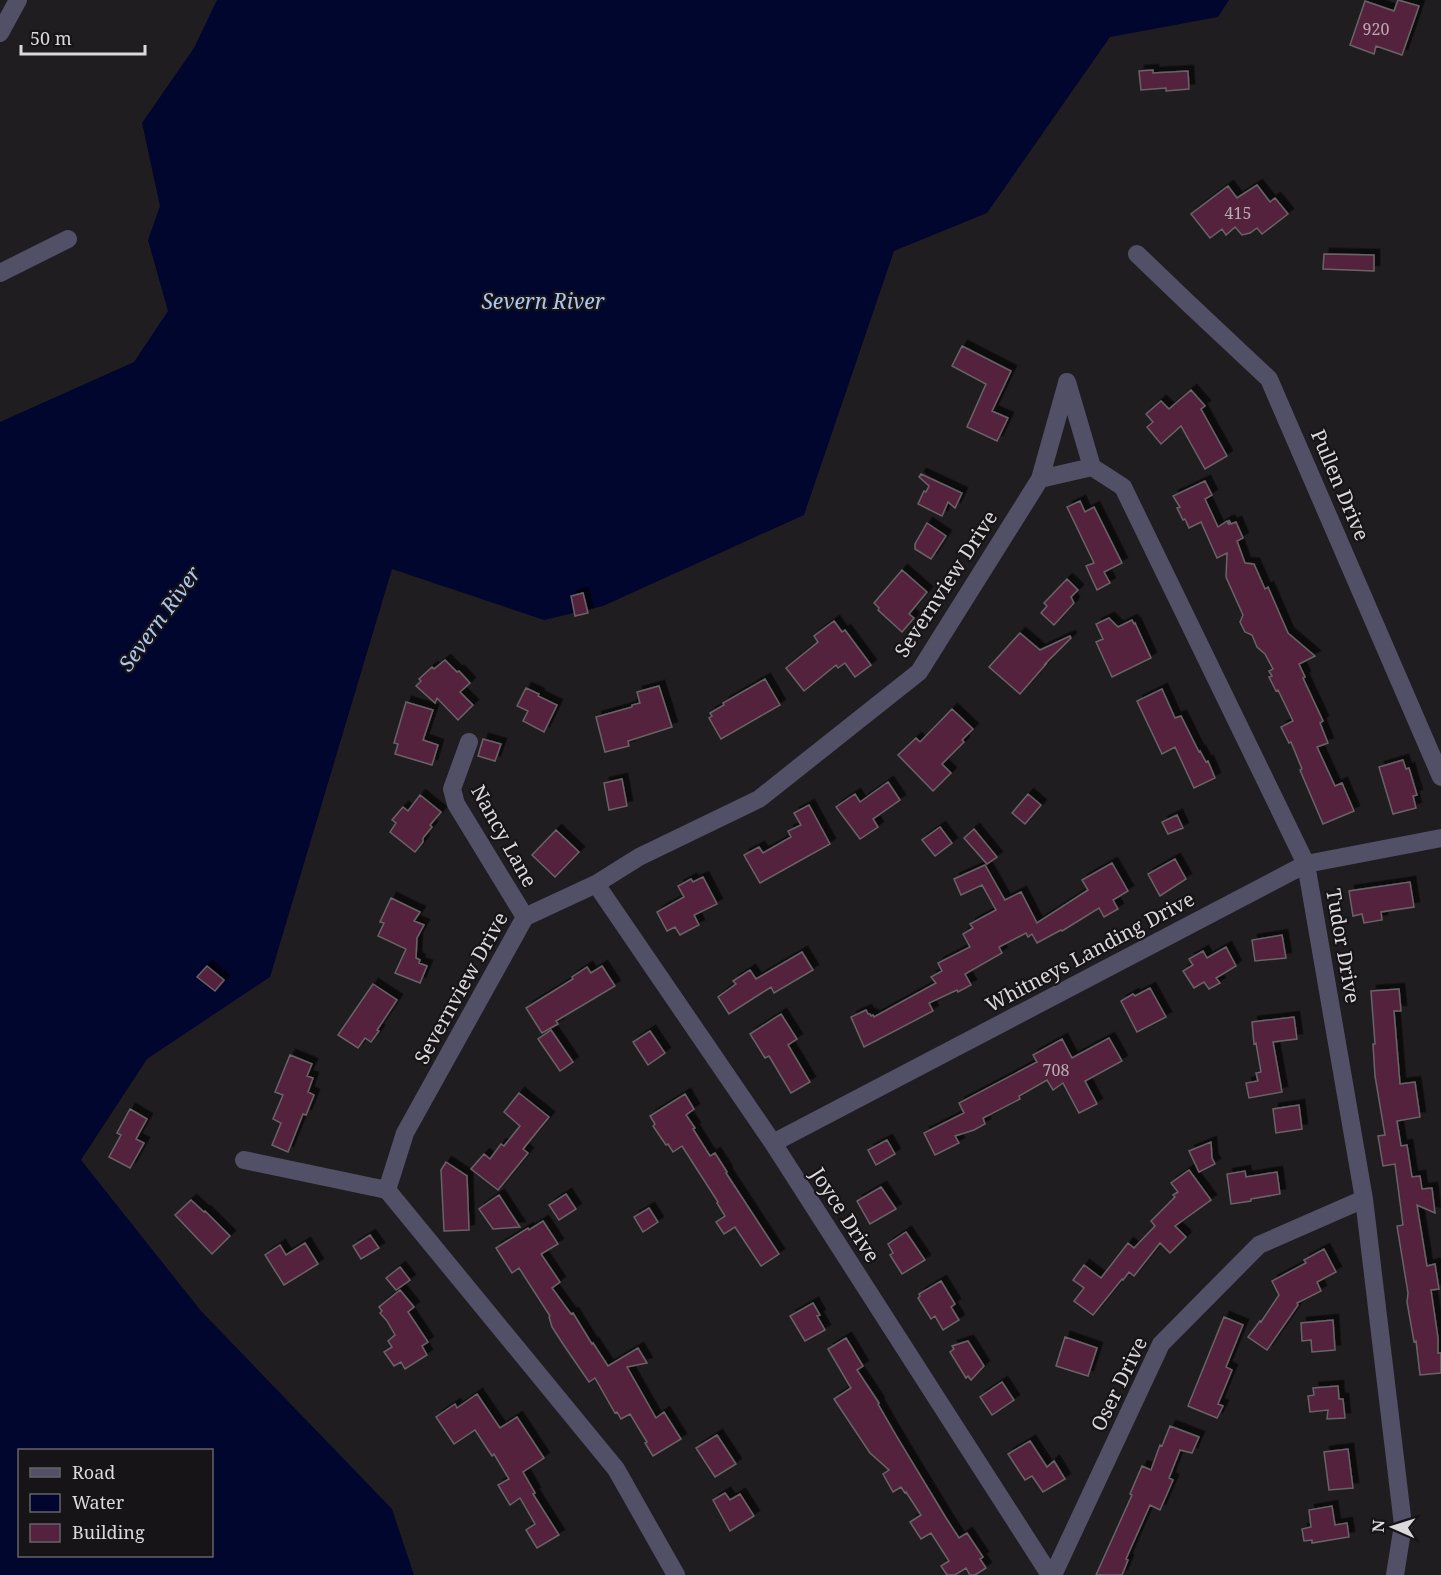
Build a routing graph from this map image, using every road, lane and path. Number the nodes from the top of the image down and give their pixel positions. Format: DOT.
graph roads {
  1 [pos="18,0"];
  2 [pos="0,33"];
  3 [pos="68,239"];
  4 [pos="1137,254"];
  5 [pos="0,273"];
  6 [pos="1092,466"];
  7 [pos="1040,479"];
  8 [pos="469,742"];
  9 [pos="1441,777"];
  10 [pos="1441,838"];
  11 [pos="1306,864"];
  12 [pos="596,884"];
  13 [pos="525,917"];
  14 [pos="772,1143"];
  15 [pos="244,1160"];
  16 [pos="387,1190"];
  17 [pos="1364,1199"];
  18 [pos="676,1575"];
  19 [pos="1052,1575"];
  20 [pos="1395,1575"];
  1 -- 2 [label="street"];
  3 -- 5 [label="street"];
  4 -- 9 [label="street, Pullen Drive"];
  6 -- 7 [label="street"];
  6 -- 7 [label="street, Severnview Drive"];
  6 -- 11 [label="street, Tudor Drive"];
  7 -- 12 [label="street, Severnview Drive"];
  8 -- 13 [label="street, Nancy Lane"];
  10 -- 11 [label="street, Whitneys Landing Drive"];
  11 -- 14 [label="street, Whitneys Landing Drive"];
  11 -- 17 [label="street, Tudor Drive"];
  12 -- 13 [label="street, Severnview Drive"];
  12 -- 14 [label="street, Joyce Drive"];
  13 -- 16 [label="street, Severnview Drive"];
  14 -- 19 [label="street, Joyce Drive"];
  15 -- 16 [label="street"];
  16 -- 18 [label="street"];
  17 -- 19 [label="street, Oser Drive"];
  17 -- 20 [label="street, Tudor Drive"];
}
